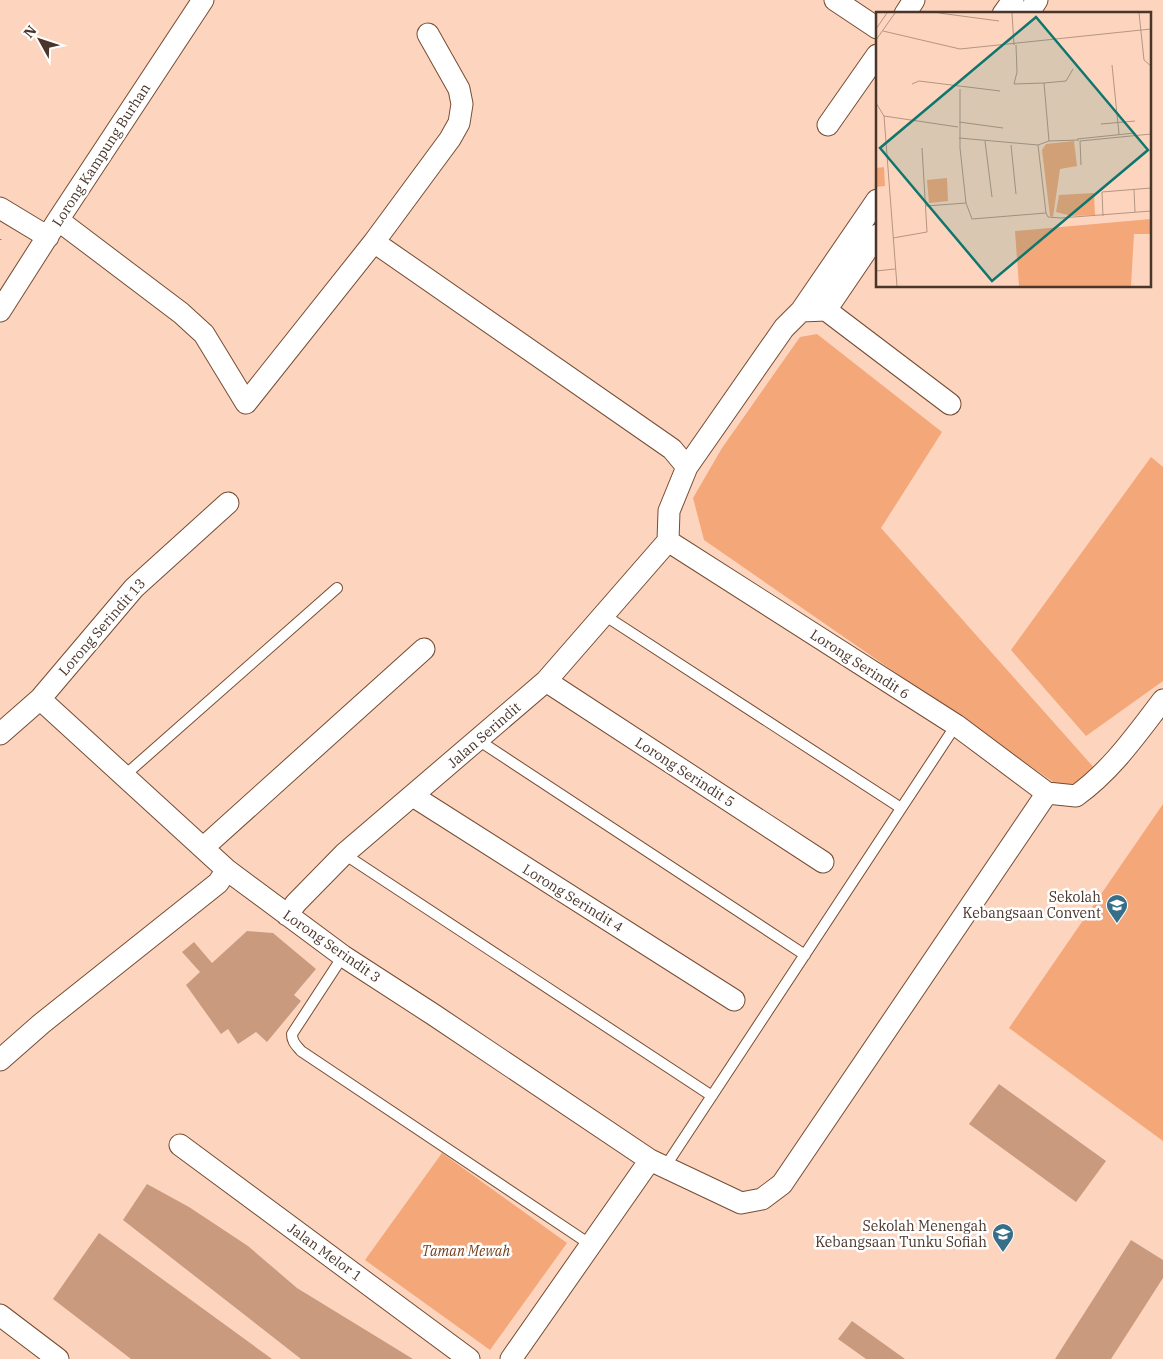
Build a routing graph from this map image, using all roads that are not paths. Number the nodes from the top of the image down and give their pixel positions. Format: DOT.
graph roads {
  1 [pos="203,0"];
  2 [pos="835,0"];
  3 [pos="914,0"];
  4 [pos="1013,0"];
  5 [pos="1037,0"];
  6 [pos="906,12"];
  7 [pos="1005,12"];
  8 [pos="1029,12"];
  9 [pos="876,27"];
  10 [pos="428,34"];
  11 [pos="876,56"];
  12 [pos="828,125"];
  13 [pos="876,201"];
  14 [pos="0,208"];
  15 [pos="53,228"];
  16 [pos="876,236"];
  17 [pos="374,242"];
  18 [pos="826,310"];
  19 [pos="0,312"];
  20 [pos="801,312"];
  21 [pos="950,404"];
  22 [pos="687,467"];
  23 [pos="228,503"];
  24 [pos="668,541"];
  25 [pos="337,588"];
  26 [pos="604,615"];
  27 [pos="424,649"];
  28 [pos="546,681"];
  29 [pos="40,699"];
  30 [pos="1163,700"];
  31 [pos="956,725"];
  32 [pos="0,734"];
  33 [pos="478,740"];
  34 [pos="124,776"];
  35 [pos="1047,793"];
  36 [pos="413,796"];
  37 [pos="901,808"];
  38 [pos="204,847"];
  39 [pos="344,854"];
  40 [pos="823,862"];
  41 [pos="227,870"];
  42 [pos="287,915"];
  43 [pos="805,955"];
  44 [pos="343,956"];
  45 [pos="734,1000"];
  46 [pos="0,1060"];
  47 [pos="712,1096"];
  48 [pos="180,1145"];
  49 [pos="657,1163"];
  50 [pos="591,1244"];
  51 [pos="0,1315"];
  52 [pos="58,1359"];
  53 [pos="469,1359"];
  54 [pos="510,1359"];
  1 -- 15 [label="street, Lorong Kampung Burhan"];
  2 -- 9 [label="street"];
  3 -- 6 [label="street"];
  4 -- 7 [label="street"];
  5 -- 8 [label="street"];
  10 -- 17 [label="street"];
  11 -- 12 [label="street"];
  13 -- 20 [label="street"];
  14 -- 15 [label="street"];
  15 -- 17 [label="street"];
  15 -- 19 [label="street, Lorong Kampung Burhan"];
  16 -- 18 [label="street"];
  17 -- 22 [label="street"];
  18 -- 20 [label="street"];
  18 -- 21 [label="street"];
  20 -- 22 [label="street"];
  22 -- 24 [label="street"];
  23 -- 29 [label="street, Lorong Serindit 13"];
  24 -- 26 [label="street, Jalan Serindit"];
  24 -- 31 [label="street, Lorong Serindit 6"];
  25 -- 34 [label="lane"];
  26 -- 28 [label="street, Jalan Serindit"];
  26 -- 37 [label="lane"];
  27 -- 38 [label="street"];
  28 -- 33 [label="street, Jalan Serindit"];
  28 -- 40 [label="street, Lorong Serindit 5"];
  29 -- 32 [label="street, Lorong Serindit 13"];
  29 -- 34 [label="street, Lorong Serindit 3"];
  30 -- 35 [label="street"];
  31 -- 35 [label="street, Lorong Serindit 6"];
  31 -- 37 [label="lane"];
  33 -- 36 [label="street, Jalan Serindit"];
  33 -- 43 [label="lane"];
  34 -- 38 [label="street, Lorong Serindit 3"];
  35 -- 49 [label="street, Lorong Serindit 3"];
  36 -- 39 [label="street, Jalan Serindit"];
  36 -- 45 [label="street, Lorong Serindit 4"];
  37 -- 43 [label="lane"];
  38 -- 41 [label="street, Lorong Serindit 3"];
  39 -- 42 [label="street, Jalan Serindit"];
  39 -- 47 [label="lane"];
  41 -- 42 [label="street, Lorong Serindit 3"];
  41 -- 46 [label="street"];
  42 -- 44 [label="street, Lorong Serindit 3"];
  43 -- 47 [label="lane"];
  44 -- 49 [label="street, Lorong Serindit 3"];
  44 -- 50 [label="lane"];
  47 -- 49 [label="lane"];
  48 -- 53 [label="street, Jalan Melor 1"];
  49 -- 50 [label="street"];
  50 -- 54 [label="street"];
  51 -- 52 [label="street"];
}
